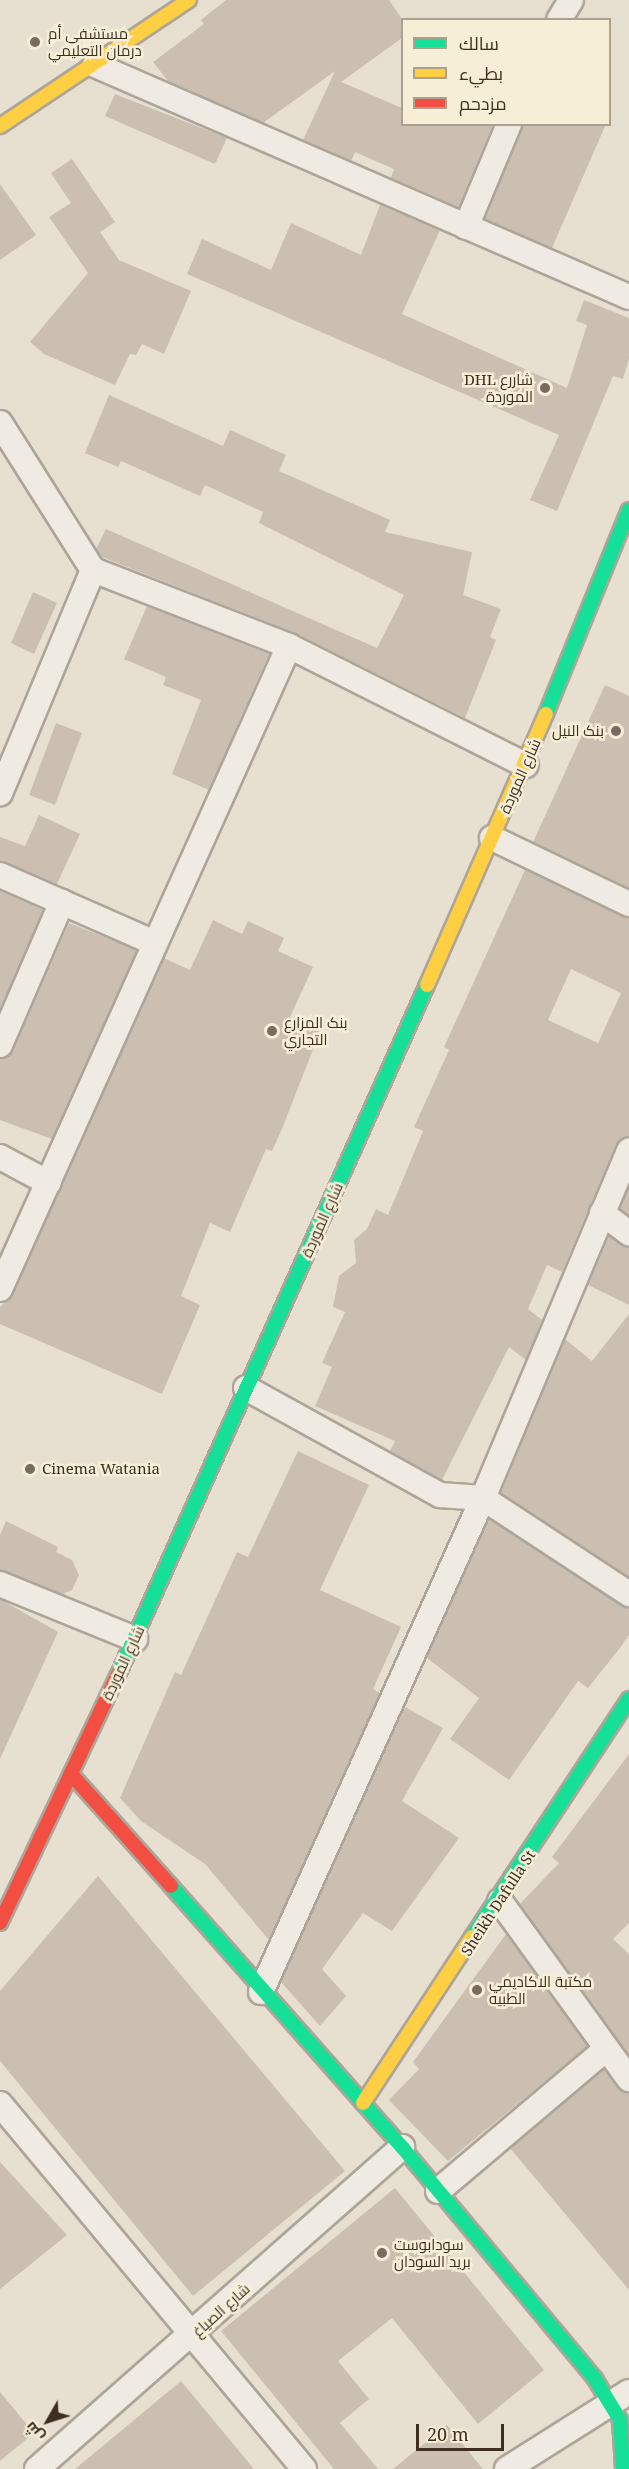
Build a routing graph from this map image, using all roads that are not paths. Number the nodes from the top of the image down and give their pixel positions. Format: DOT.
graph roads {
  1 [pos="189,0"];
  2 [pos="571,0"];
  3 [pos="560,18"];
  4 [pos="95,65"];
  5 [pos="0,126"];
  6 [pos="508,126"];
  7 [pos="466,227"];
  8 [pos="629,297"];
  9 [pos="0,423"];
  10 [pos="629,510"];
  11 [pos="93,570"];
  12 [pos="290,646"];
  13 [pos="525,765"];
  14 [pos="0,793"];
  15 [pos="492,838"];
  16 [pos="0,875"];
  17 [pos="62,902"];
  18 [pos="629,904"];
  19 [pos="155,943"];
  20 [pos="0,1045"];
  21 [pos="629,1150"];
  22 [pos="0,1157"];
  23 [pos="49,1184"];
  24 [pos="602,1213"];
  25 [pos="629,1233"];
  26 [pos="0,1289"];
  27 [pos="246,1388"];
  28 [pos="483,1498"];
  29 [pos="0,1584"];
  30 [pos="629,1594"];
  31 [pos="135,1639"];
  32 [pos="629,1699"];
  33 [pos="71,1774"];
  34 [pos="500,1901"];
  35 [pos="0,1923"];
  36 [pos="261,1992"];
  37 [pos="605,2050"];
  38 [pos="629,2079"];
  39 [pos="363,2103"];
  40 [pos="0,2104"];
  41 [pos="402,2148"];
  42 [pos="438,2191"];
  43 [pos="193,2336"];
  44 [pos="621,2398"];
  45 [pos="37,2469"];
  46 [pos="304,2469"];
  47 [pos="507,2469"];
  48 [pos="623,2469"];
  1 -- 4 [label="street"];
  2 -- 3 [label="street"];
  4 -- 5 [label="street"];
  4 -- 7 [label="street"];
  6 -- 7 [label="street"];
  7 -- 8 [label="street"];
  9 -- 11 [label="street"];
  10 -- 13 [label="street, شارع الموردة"];
  11 -- 12 [label="street"];
  11 -- 14 [label="street"];
  12 -- 13 [label="street"];
  12 -- 19 [label="street"];
  13 -- 15 [label="street, شارع الموردة"];
  15 -- 18 [label="street"];
  15 -- 27 [label="street, شارع الموردة"];
  16 -- 17 [label="street"];
  17 -- 19 [label="street"];
  17 -- 20 [label="street"];
  19 -- 23 [label="street"];
  21 -- 24 [label="street"];
  22 -- 23 [label="street"];
  23 -- 26 [label="street"];
  24 -- 25 [label="street"];
  24 -- 28 [label="street"];
  27 -- 28 [label="street"];
  27 -- 31 [label="street, شارع الموردة"];
  28 -- 30 [label="street"];
  28 -- 36 [label="street"];
  29 -- 31 [label="street"];
  31 -- 33 [label="street, شارع الموردة"];
  32 -- 34 [label="street, Sheikh Dafulla St"];
  33 -- 35 [label="street, شارع الموردة"];
  33 -- 36 [label="street"];
  34 -- 37 [label="street"];
  34 -- 39 [label="street, Sheikh Dafulla St"];
  36 -- 39 [label="street"];
  37 -- 38 [label="street"];
  37 -- 42 [label="street"];
  39 -- 41 [label="street"];
  40 -- 43 [label="street"];
  41 -- 42 [label="street"];
  41 -- 43 [label="street, شارع الصياغ"];
  42 -- 44 [label="street"];
  43 -- 45 [label="street, شارع الصياغ"];
  43 -- 46 [label="street"];
  44 -- 47 [label="street"];
  44 -- 48 [label="street"];
}
